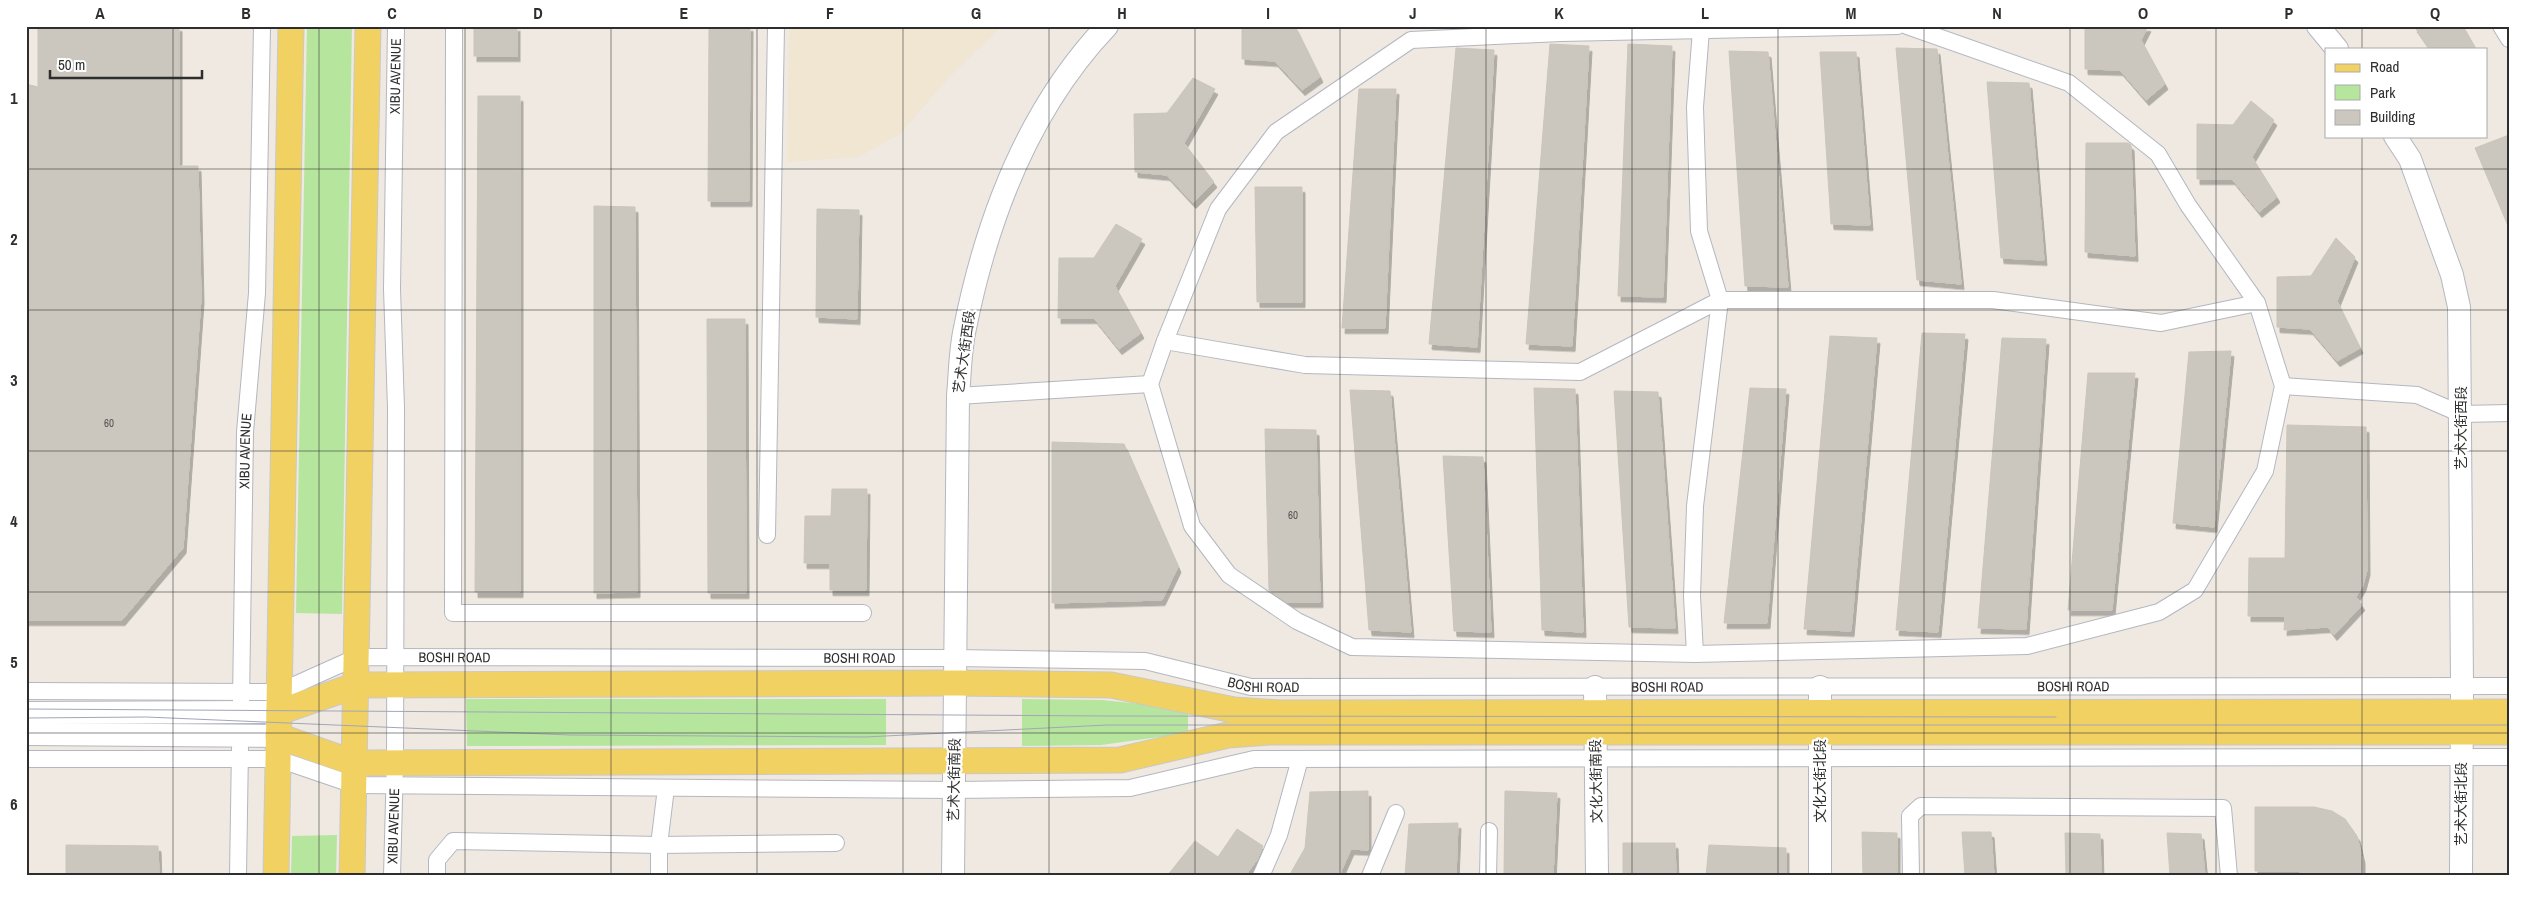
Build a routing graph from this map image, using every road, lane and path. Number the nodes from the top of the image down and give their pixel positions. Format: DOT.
graph roads {
  1 [pos="262,26"];
  2 [pos="292,26"];
  3 [pos="368,26"];
  4 [pos="396,26"];
  5 [pos="454,26"];
  6 [pos="776,26"];
  7 [pos="1107,26"];
  8 [pos="1898,26"];
  9 [pos="1907,26"];
  10 [pos="2318,26"];
  11 [pos="2501,26"];
  12 [pos="1700,30"];
  13 [pos="2509,39"];
  14 [pos="2336,48"];
  15 [pos="2396,138"];
  16 [pos="1720,300"];
  17 [pos="2257,304"];
  18 [pos="1165,341"];
  19 [pos="1150,384"];
  20 [pos="2283,386"];
  21 [pos="958,396"];
  22 [pos="2509,413"];
  23 [pos="2461,414"];
  24 [pos="767,535"];
  25 [pos="863,613"];
  26 [pos="1696,654"];
  27 [pos="357,657"];
  28 [pos="394,658"];
  29 [pos="955,658"];
  30 [pos="955,683"];
  31 [pos="357,685"];
  32 [pos="394,685"];
  33 [pos="1820,686"];
  34 [pos="2462,686"];
  35 [pos="2509,686"];
  36 [pos="1595,687"];
  37 [pos="26,692"];
  38 [pos="241,702"];
  39 [pos="2509,712"];
  40 [pos="26,713"];
  41 [pos="1595,722"];
  42 [pos="1820,722"];
  43 [pos="278,725"];
  44 [pos="2509,732"];
  45 [pos="26,734"];
  46 [pos="2462,734"];
  47 [pos="240,735"];
  48 [pos="2509,756"];
  49 [pos="240,758"];
  50 [pos="1596,758"];
  51 [pos="1820,758"];
  52 [pos="26,759"];
  53 [pos="1300,759"];
  54 [pos="954,761"];
  55 [pos="354,774"];
  56 [pos="395,774"];
  57 [pos="666,788"];
  58 [pos="954,790"];
  59 [pos="1396,813"];
  60 [pos="1489,831"];
  61 [pos="836,843"];
  62 [pos="659,844"];
  63 [pos="238,876"];
  64 [pos="276,876"];
  65 [pos="352,876"];
  66 [pos="392,876"];
  67 [pos="437,876"];
  68 [pos="659,876"];
  69 [pos="953,876"];
  70 [pos="1261,876"];
  71 [pos="1370,876"];
  72 [pos="1488,876"];
  73 [pos="1597,876"];
  74 [pos="1820,876"];
  75 [pos="1911,876"];
  76 [pos="2229,876"];
  77 [pos="2461,876"];
  1 -- 38 [label="street, XIBU AVENUE"];
  2 -- 43 [label="main road"];
  3 -- 27 [label="main road, XIBU AVENUE"];
  4 -- 28 [label="street, XIBU AVENUE"];
  5 -- 25 [label="street"];
  6 -- 24 [label="street"];
  7 -- 21 [label="street, 艺术大街西段"];
  8 -- 12 [label="street"];
  9 -- 17 [label="street"];
  10 -- 14 [label="street"];
  11 -- 13 [label="street"];
  12 -- 16 [label="street"];
  12 -- 18 [label="street"];
  15 -- 23 [label="street, 艺术大街西段"];
  16 -- 17 [label="street"];
  16 -- 18 [label="street"];
  16 -- 26 [label="street"];
  17 -- 20 [label="street"];
  18 -- 19 [label="street"];
  19 -- 21 [label="street"];
  19 -- 26 [label="street"];
  20 -- 23 [label="street"];
  20 -- 26 [label="street"];
  21 -- 29 [label="street, 艺术大街西段"];
  22 -- 23 [label="street"];
  23 -- 34 [label="street, 艺术大街西段"];
  27 -- 28 [label="street, BOSHI ROAD"];
  27 -- 31 [label="main road, XIBU AVENUE"];
  27 -- 43 [label="street, BOSHI ROAD"];
  28 -- 29 [label="street, BOSHI ROAD"];
  28 -- 32 [label="street, XIBU AVENUE"];
  29 -- 30 [label="street, 艺术大街西段"];
  29 -- 36 [label="street, BOSHI ROAD"];
  30 -- 32 [label="main road, BOSHI ROAD"];
  30 -- 41 [label="main road, BOSHI ROAD"];
  30 -- 54 [label="street, 艺术大街南段"];
  31 -- 32 [label="main road, BOSHI ROAD"];
  31 -- 43 [label="main road, BOSHI ROAD"];
  31 -- 55 [label="main road, XIBU AVENUE"];
  32 -- 56 [label="street, XIBU AVENUE"];
  33 -- 34 [label="street, BOSHI ROAD"];
  33 -- 36 [label="street, BOSHI ROAD"];
  33 -- 42 [label="street, 文化大街北段"];
  34 -- 35 [label="street, BOSHI ROAD"];
  34 -- 46 [label="street, 艺术大街西段"];
  36 -- 41 [label="street, 文化大街南段"];
  37 -- 38 [label="street, BOSHI ROAD"];
  38 -- 40 [label="street, BOSHI ROAD"];
  38 -- 43 [label="street, BOSHI ROAD"];
  38 -- 47 [label="street, XIBU AVENUE"];
  39 -- 46 [label="main road, BOSHI ROAD"];
  41 -- 42 [label="main road, BOSHI ROAD"];
  41 -- 50 [label="street, 文化大街南段"];
  41 -- 54 [label="main road, BOSHI ROAD"];
  42 -- 46 [label="main road, BOSHI ROAD"];
  42 -- 51 [label="street, 文化大街北段"];
  43 -- 47 [label="street, BOSHI ROAD"];
  43 -- 49 [label="street, BOSHI ROAD"];
  43 -- 55 [label="main road, BOSHI ROAD"];
  43 -- 64 [label="main road"];
  44 -- 46 [label="main road, BOSHI ROAD"];
  45 -- 47 [label="street, BOSHI ROAD"];
  46 -- 48 [label="street, BOSHI ROAD"];
  46 -- 51 [label="street, BOSHI ROAD"];
  46 -- 77 [label="street, 艺术大街北段"];
  47 -- 49 [label="street, XIBU AVENUE"];
  49 -- 52 [label="street, BOSHI ROAD"];
  49 -- 63 [label="street, XIBU AVENUE"];
  50 -- 51 [label="street, BOSHI ROAD"];
  50 -- 53 [label="street, BOSHI ROAD"];
  50 -- 73 [label="street, 文化大街南段"];
  51 -- 74 [label="street, 文化大街北段"];
  53 -- 58 [label="street, BOSHI ROAD"];
  53 -- 70 [label="street"];
  54 -- 56 [label="main road, BOSHI ROAD"];
  54 -- 58 [label="street, 艺术大街南段"];
  55 -- 56 [label="main road, BOSHI ROAD"];
  55 -- 65 [label="main road, XIBU AVENUE"];
  56 -- 57 [label="street, BOSHI ROAD"];
  56 -- 66 [label="street, XIBU AVENUE"];
  57 -- 58 [label="street, BOSHI ROAD"];
  57 -- 62 [label="street"];
  58 -- 69 [label="street, 艺术大街南段"];
  59 -- 71 [label="street"];
  60 -- 72 [label="street"];
  61 -- 62 [label="street"];
  62 -- 67 [label="street"];
  62 -- 68 [label="street"];
  75 -- 76 [label="street"];
}
